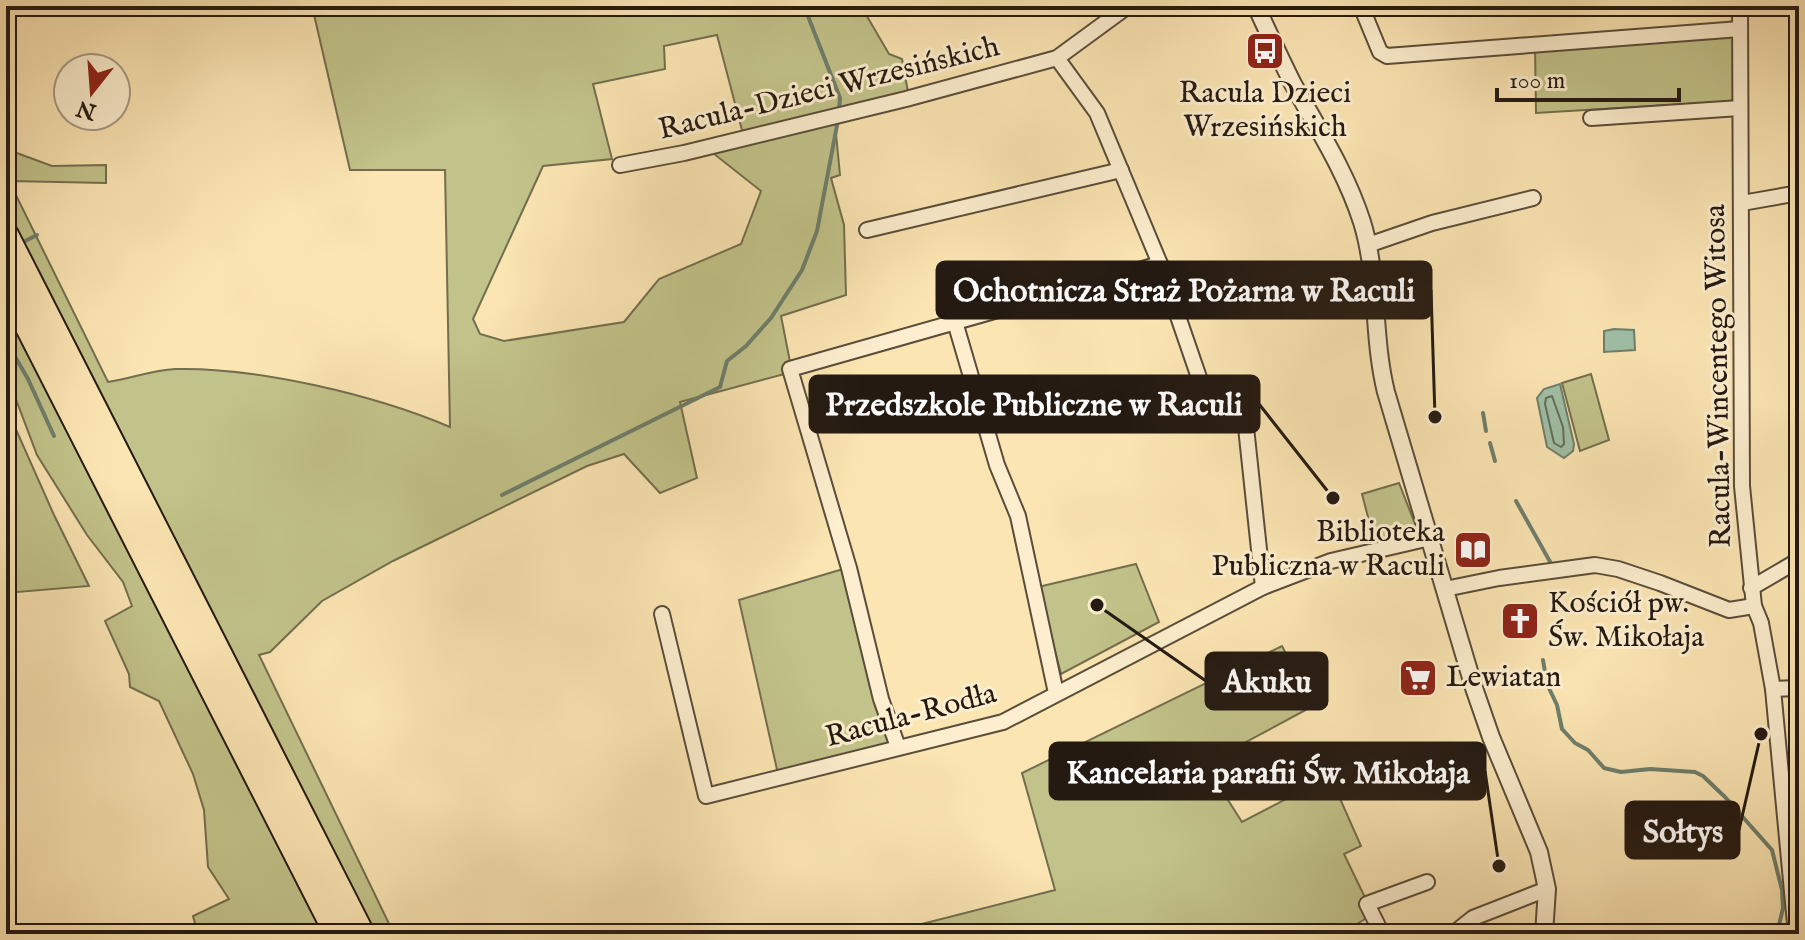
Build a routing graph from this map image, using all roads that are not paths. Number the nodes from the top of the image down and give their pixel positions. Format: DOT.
graph roads {
  1 [pos="1128,6"];
  2 [pos="1256,6"];
  3 [pos="1361,6"];
  4 [pos="1740,6"];
  5 [pos="1740,29"];
  6 [pos="1057,58"];
  7 [pos="1740,108"];
  8 [pos="1591,118"];
  9 [pos="620,165"];
  10 [pos="1121,170"];
  11 [pos="1799,193"];
  12 [pos="1533,198"];
  13 [pos="1742,203"];
  14 [pos="867,230"];
  15 [pos="6,235"];
  16 [pos="1368,245"];
  17 [pos="1160,264"];
  18 [pos="6,284"];
  19 [pos="955,322"];
  20 [pos="1430,538"];
  21 [pos="1799,560"];
  22 [pos="1263,587"];
  23 [pos="1751,588"];
  24 [pos="1445,589"];
  25 [pos="1754,606"];
  26 [pos="662,614"];
  27 [pos="1799,688"];
  28 [pos="1773,689"];
  29 [pos="1056,693"];
  30 [pos="898,747"];
  31 [pos="1794,857"];
  32 [pos="316,867"];
  33 [pos="1427,882"];
  34 [pos="1547,889"];
  35 [pos="337,934"];
  36 [pos="362,934"];
  37 [pos="1382,934"];
  38 [pos="1453,934"];
  39 [pos="1544,934"];
  40 [pos="1796,934"];
  1 -- 6 [label="street, Racula-Dzieci Wrzesińskich"];
  2 -- 16 [label="street"];
  3 -- 5 [label="street"];
  4 -- 5 [label="street, Racula-Wincentego Witosa"];
  5 -- 7 [label="street, Racula-Wincentego Witosa"];
  6 -- 9 [label="street, Racula-Dzieci Wrzesińskich"];
  6 -- 10 [label="street"];
  7 -- 8 [label="street"];
  7 -- 13 [label="street, Racula-Wincentego Witosa"];
  10 -- 14 [label="street"];
  10 -- 17 [label="street"];
  11 -- 13 [label="street"];
  12 -- 16 [label="street"];
  13 -- 23 [label="street, Racula-Wincentego Witosa"];
  15 -- 32 [label="highway"];
  16 -- 20 [label="street"];
  17 -- 19 [label="street"];
  17 -- 22 [label="street"];
  18 -- 32 [label="highway"];
  19 -- 29 [label="street"];
  19 -- 30 [label="street"];
  20 -- 22 [label="street, Racula-Rodła"];
  20 -- 24 [label="street"];
  21 -- 23 [label="street"];
  22 -- 29 [label="street, Racula-Rodła"];
  23 -- 25 [label="street, Racula-Wincentego Witosa"];
  24 -- 25 [label="street"];
  24 -- 34 [label="street"];
  25 -- 28 [label="street, Racula-Wincentego Witosa"];
  26 -- 30 [label="street, Racula-Rodła"];
  27 -- 28 [label="street"];
  28 -- 31 [label="street, Racula-Wincentego Witosa"];
  29 -- 30 [label="street, Racula-Rodła"];
  31 -- 40 [label="street, Racula-Wincentego Witosa"];
  32 -- 35 [label="highway"];
  32 -- 36 [label="highway"];
  33 -- 37 [label="street"];
  34 -- 38 [label="street"];
  34 -- 39 [label="street"];
}
